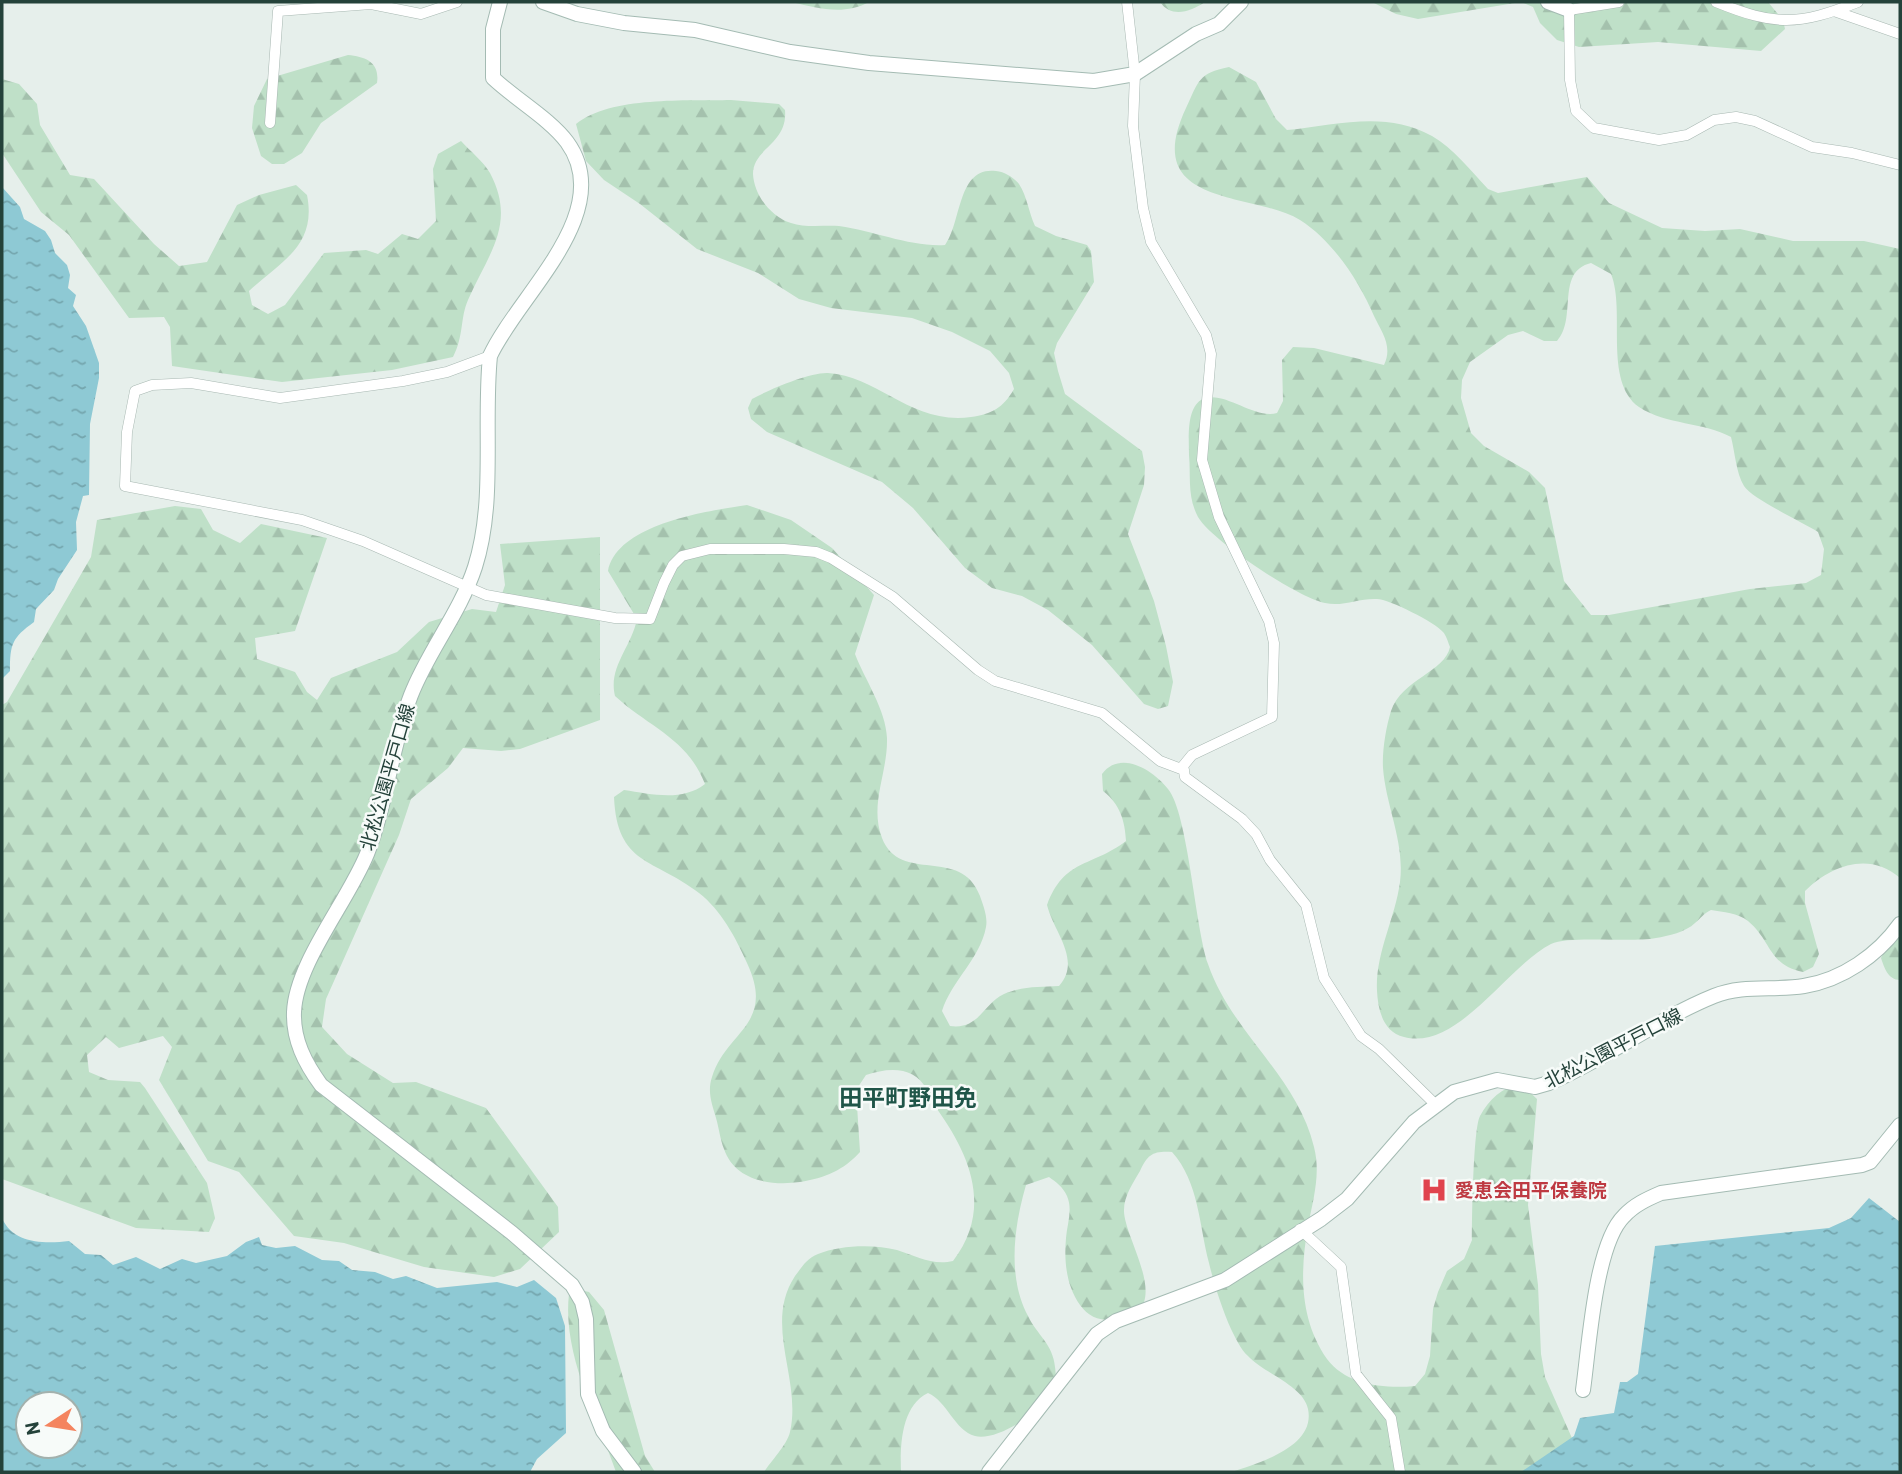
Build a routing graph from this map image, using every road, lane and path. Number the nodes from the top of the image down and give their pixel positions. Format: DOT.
graph roads {
  1 [pos="457,2"];
  2 [pos="500,2"];
  3 [pos="543,2"];
  4 [pos="1127,2"];
  5 [pos="1241,2"];
  6 [pos="1548,2"];
  7 [pos="1619,2"];
  8 [pos="1716,2"];
  9 [pos="1858,2"];
  10 [pos="1569,10"];
  11 [pos="1833,10"];
  12 [pos="1900,34"];
  13 [pos="1135,74"];
  14 [pos="270,123"];
  15 [pos="1900,165"];
  16 [pos="490,356"];
  17 [pos="467,587"];
  18 [pos="1184,771"];
  19 [pos="1900,924"];
  20 [pos="1435,1104"];
  21 [pos="1900,1125"];
  22 [pos="1300,1229"];
  23 [pos="1583,1390"];
  24 [pos="634,1472"];
  25 [pos="989,1472"];
  26 [pos="1400,1472"];
  1 -- 14 [label="street"];
  2 -- 16 [label="main road, 北松公園平戸口線"];
  3 -- 13 [label="main road"];
  4 -- 13 [label="street"];
  5 -- 13 [label="main road"];
  6 -- 10 [label="main road"];
  7 -- 10 [label="street"];
  8 -- 11 [label="street"];
  9 -- 11 [label="street"];
  10 -- 15 [label="street"];
  11 -- 12 [label="street"];
  13 -- 18 [label="street"];
  16 -- 17 [label="main road, 北松公園平戸口線"];
  16 -- 17 [label="street"];
  17 -- 18 [label="street"];
  17 -- 24 [label="main road, 北松公園平戸口線"];
  18 -- 20 [label="street"];
  19 -- 20 [label="main road, 北松公園平戸口線"];
  20 -- 22 [label="main road, 北松公園平戸口線"];
  21 -- 23 [label="main road"];
  22 -- 25 [label="main road, 北松公園平戸口線"];
  22 -- 26 [label="street"];
}
